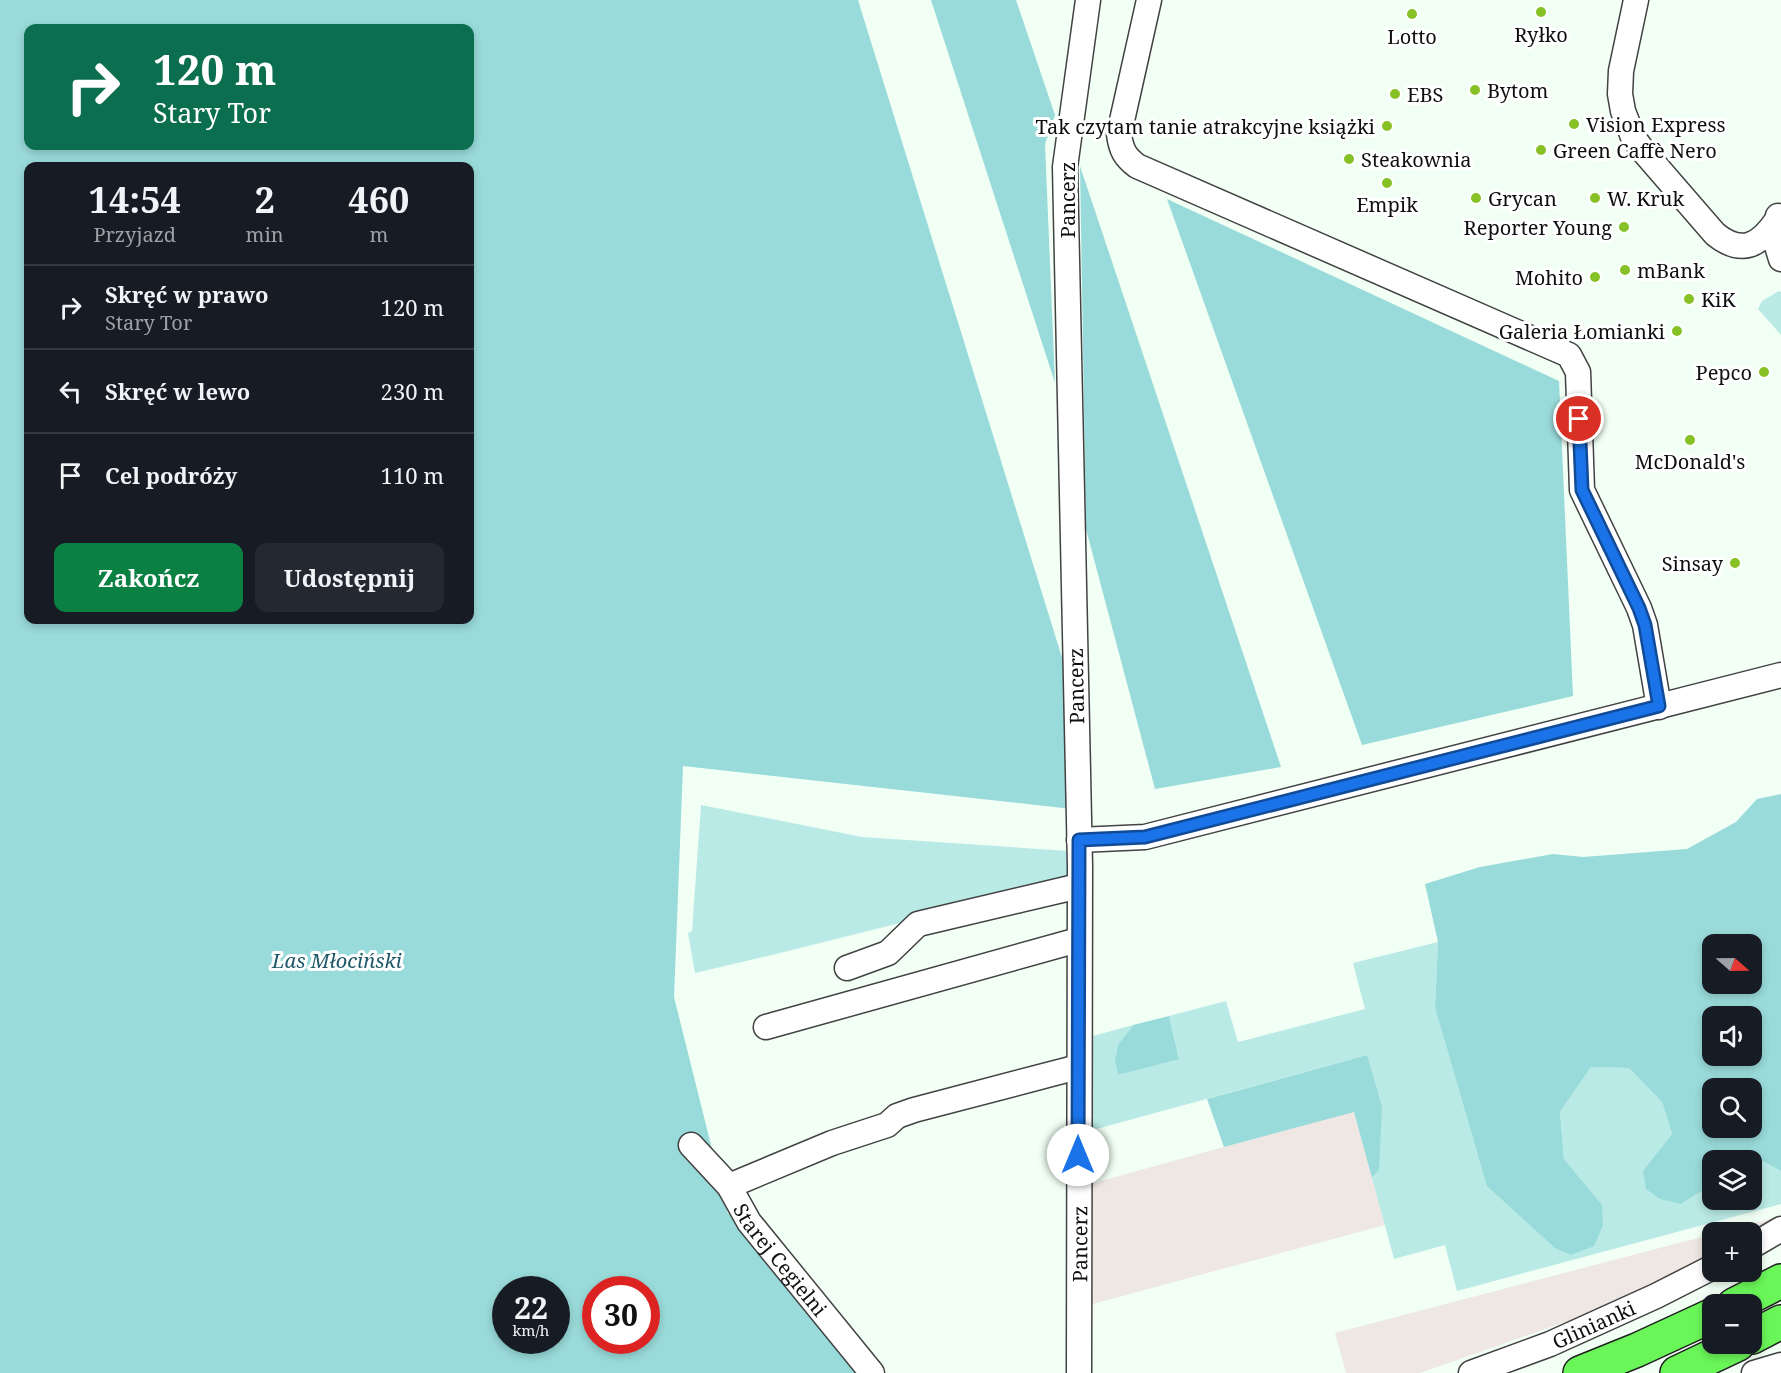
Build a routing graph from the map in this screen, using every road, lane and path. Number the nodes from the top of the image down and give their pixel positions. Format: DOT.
graph roads {
  1 [pos="1088,0"];
  2 [pos="1149,0"];
  3 [pos="1636,0"];
  4 [pos="1779,212"];
  5 [pos="1781,259"];
  6 [pos="1781,675"];
  7 [pos="1659,706"];
  8 [pos="1079,840"];
  9 [pos="1078,886"];
  10 [pos="1078,940"];
  11 [pos="847,968"];
  12 [pos="766,1027"];
  13 [pos="1078,1067"];
  14 [pos="691,1145"];
  15 [pos="729,1186"];
  16 [pos="1781,1229"];
  17 [pos="1762,1240"];
  18 [pos="1702,1273"];
  19 [pos="1781,1281"];
  20 [pos="1756,1294"];
  21 [pos="1702,1320"];
  22 [pos="1781,1322"];
  23 [pos="1762,1332"];
  24 [pos="1717,1354"];
  25 [pos="1781,1365"];
  26 [pos="872,1373"];
  27 [pos="1079,1373"];
  28 [pos="1471,1373"];
  29 [pos="1580,1373"];
  30 [pos="1677,1373"];
  31 [pos="1754,1373"];
  1 -- 8 [label="street, Pancerz"];
  2 -- 7 [label="street"];
  3 -- 4 [label="street"];
  4 -- 5 [label="street"];
  6 -- 7 [label="street"];
  7 -- 8 [label="street"];
  8 -- 9 [label="street, Pancerz"];
  9 -- 10 [label="street, Pancerz"];
  9 -- 11 [label="street"];
  10 -- 12 [label="street"];
  10 -- 13 [label="street, Pancerz"];
  13 -- 15 [label="street"];
  13 -- 27 [label="street, Pancerz"];
  14 -- 15 [label="street, Starej Cegielni"];
  15 -- 26 [label="street, Starej Cegielni"];
  16 -- 17 [label="street"];
  18 -- 28 [label="street, Glinianki"];
  19 -- 20 [label="highway"];
  21 -- 29 [label="highway"];
  22 -- 23 [label="highway"];
  24 -- 30 [label="highway"];
  25 -- 31 [label="street"];
}
